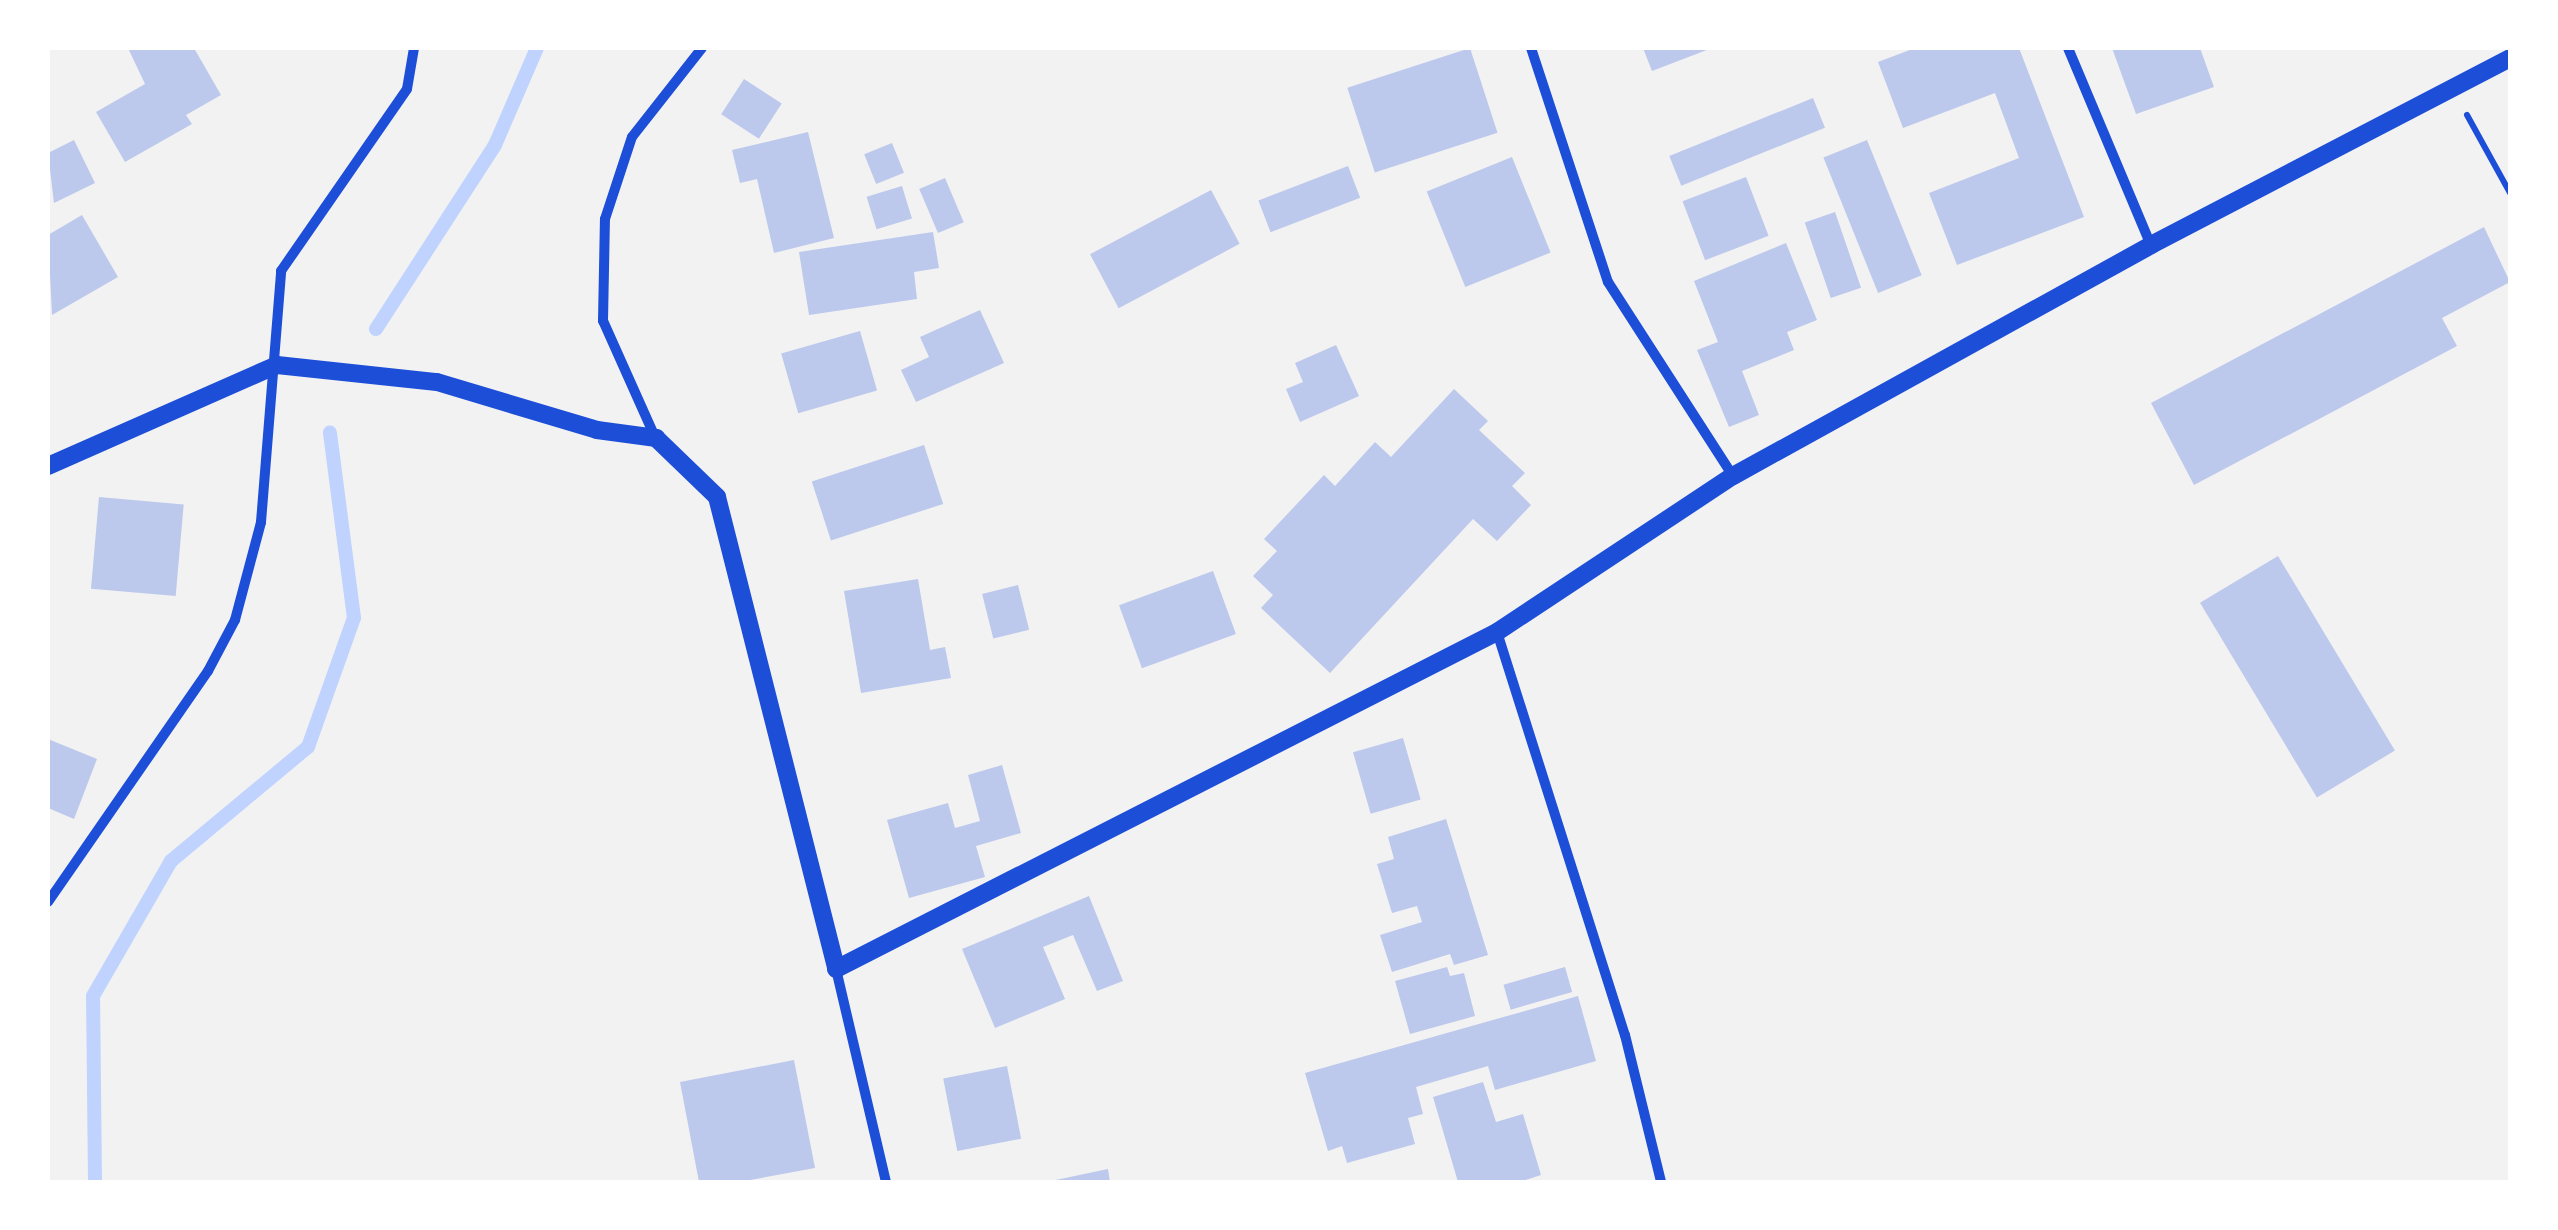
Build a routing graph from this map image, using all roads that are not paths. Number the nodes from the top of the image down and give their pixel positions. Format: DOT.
graph roads {
  1 [pos="414,48"];
  2 [pos="702,48"];
  3 [pos="1531,48"];
  4 [pos="2068,48"];
  5 [pos="2510,58"];
  6 [pos="2150,245"];
  7 [pos="278,365"];
  8 [pos="656,438"];
  9 [pos="48,466"];
  10 [pos="1733,476"];
  11 [pos="1497,632"];
  12 [pos="48,902"];
  13 [pos="836,969"];
  14 [pos="886,1182"];
  15 [pos="1661,1182"];
  1 -- 7 [label="street"];
  2 -- 8 [label="street"];
  3 -- 10 [label="street"];
  4 -- 6 [label="street"];
  5 -- 6 [label="street"];
  6 -- 10 [label="street"];
  7 -- 8 [label="street"];
  7 -- 9 [label="street"];
  7 -- 12 [label="street"];
  8 -- 13 [label="street"];
  10 -- 11 [label="street"];
  11 -- 13 [label="street"];
  11 -- 15 [label="street"];
  13 -- 14 [label="street"];
}
